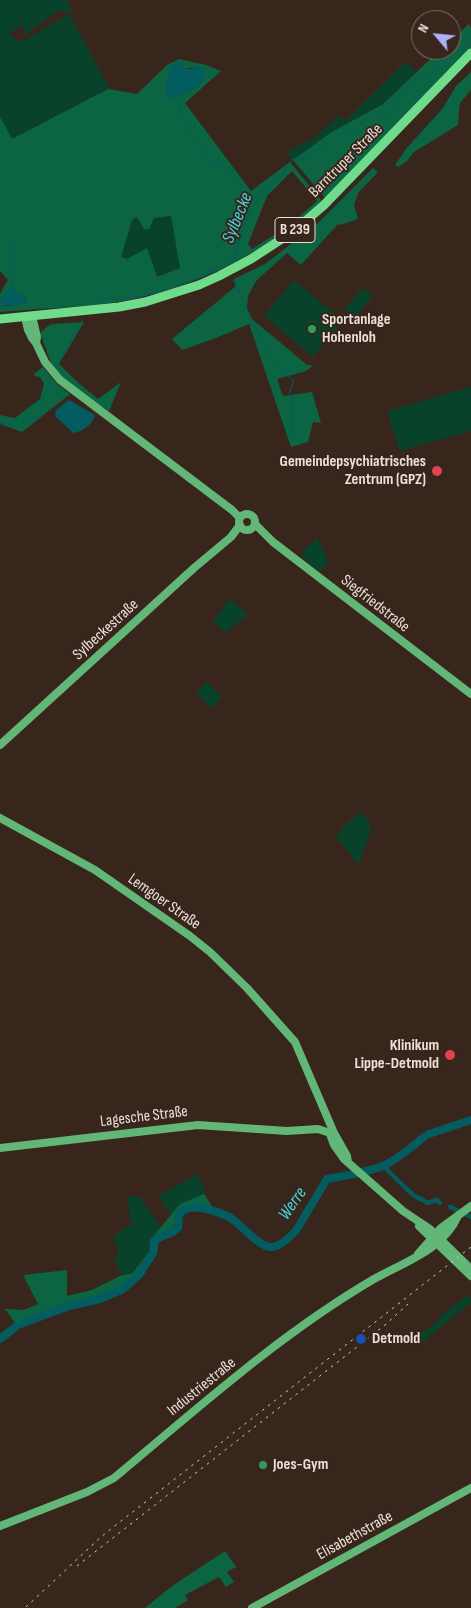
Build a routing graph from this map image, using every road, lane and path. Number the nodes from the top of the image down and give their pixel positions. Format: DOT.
graph roads {
  1 [pos="471,53"];
  2 [pos="29,316"];
  3 [pos="0,319"];
  4 [pos="246,523"];
  5 [pos="471,694"];
  6 [pos="0,745"];
  7 [pos="0,818"];
  8 [pos="332,1133"];
  9 [pos="0,1148"];
  10 [pos="471,1206"];
  11 [pos="435,1239"];
  12 [pos="471,1269"];
  13 [pos="471,1276"];
  14 [pos="471,1488"];
  15 [pos="0,1526"];
  16 [pos="252,1608"];
  1 -- 2 [label="main road, Barntruper Straße / B 239"];
  2 -- 3 [label="main road, B 239"];
  2 -- 4 [label="street, Siegfriedstraße"];
  4 -- 5 [label="street, Siegfriedstraße"];
  4 -- 6 [label="street, Sylbeckestraße"];
  7 -- 8 [label="street, Lemgoer Straße"];
  8 -- 9 [label="street, Lagesche Straße"];
  8 -- 11 [label="street, Lemgoer Straße"];
  10 -- 11 [label="street, Industriestraße"];
  11 -- 12 [label="street"];
  11 -- 13 [label="street"];
  11 -- 15 [label="street, Industriestraße"];
  14 -- 16 [label="street, Elisabethstraße"];
}
